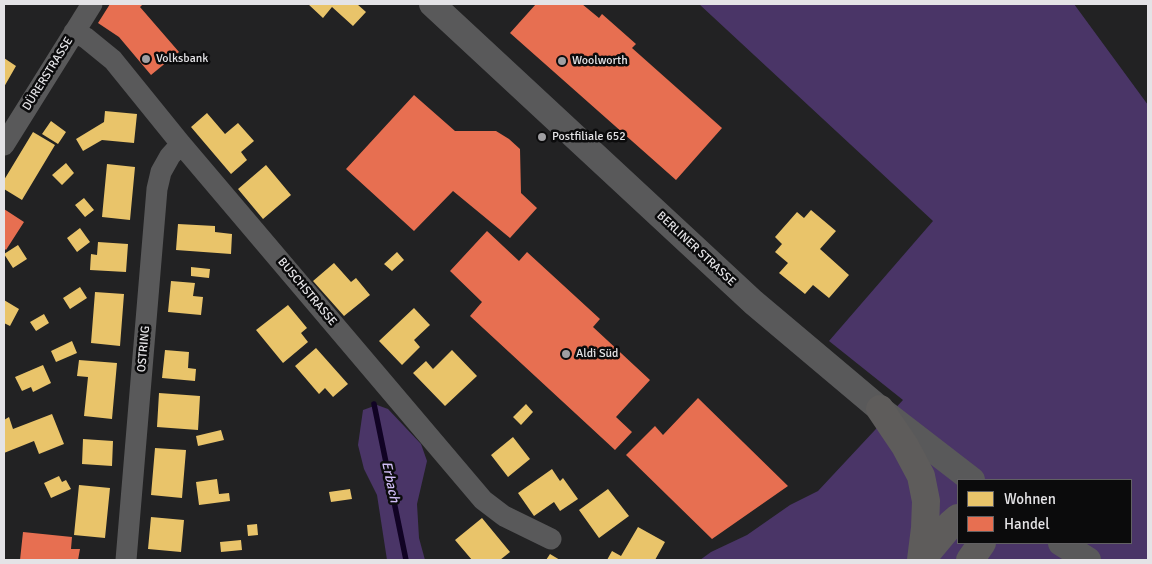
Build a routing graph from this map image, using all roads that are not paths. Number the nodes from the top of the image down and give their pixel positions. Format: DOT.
graph roads {
  1 [pos="92,4"];
  2 [pos="432,4"];
  3 [pos="74,32"];
  4 [pos="181,144"];
  5 [pos="4,145"];
  6 [pos="880,409"];
  7 [pos="971,479"];
  8 [pos="957,519"];
  9 [pos="551,539"];
  10 [pos="981,544"];
  11 [pos="1063,544"];
  12 [pos="126,560"];
  13 [pos="921,560"];
  14 [pos="970,560"];
  15 [pos="1088,560"];
  1 -- 3 [label="street, DÜRERSTRASSE"];
  2 -- 6 [label="street, BERLINER STRASSE"];
  3 -- 4 [label="street, BUSCHSTRASSE"];
  3 -- 5 [label="street, DÜRERSTRASSE"];
  4 -- 9 [label="street, BUSCHSTRASSE"];
  4 -- 12 [label="street, OSTRING"];
  6 -- 7 [label="street, BERLINER STRASSE"];
  6 -- 13 [label="main road"];
  8 -- 13 [label="main road"];
  10 -- 14 [label="main road"];
  11 -- 15 [label="street"];
}
